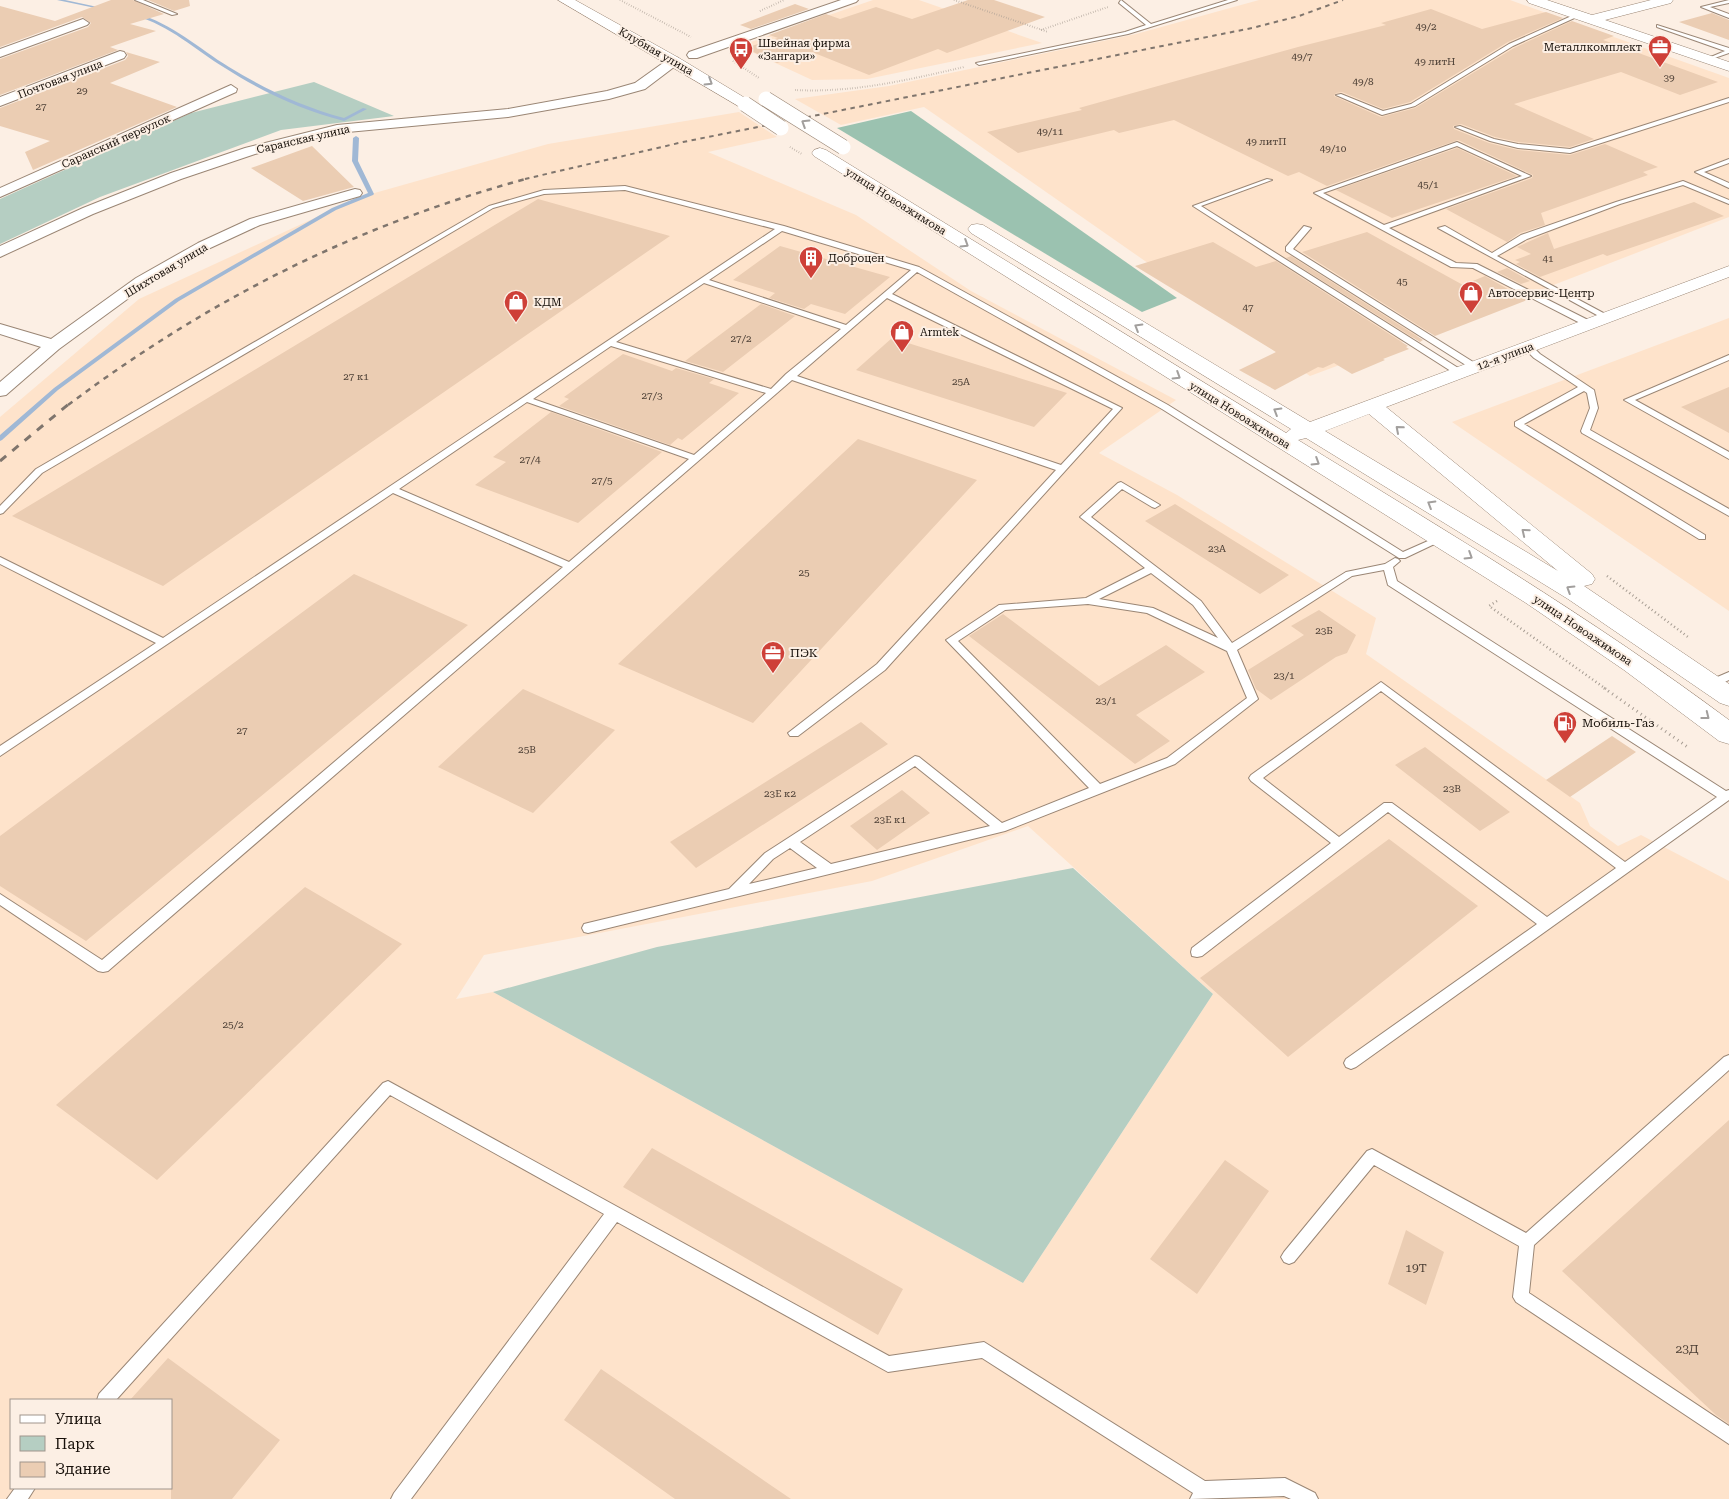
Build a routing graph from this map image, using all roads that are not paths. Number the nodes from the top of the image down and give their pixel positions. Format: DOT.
graph roads {
  1 [pos="138,0"];
  2 [pos="565,0"];
  3 [pos="848,0"];
  4 [pos="1234,0"];
  5 [pos="1534,0"];
  6 [pos="1666,0"];
  7 [pos="1729,0"];
  8 [pos="1121,2"];
  9 [pos="174,14"];
  10 [pos="1729,16"];
  11 [pos="1584,17"];
  12 [pos="83,23"];
  13 [pos="1150,26"];
  14 [pos="1659,26"];
  15 [pos="1729,50"];
  16 [pos="0,53"];
  17 [pos="677,54"];
  18 [pos="120,55"];
  19 [pos="693,55"];
  20 [pos="1708,60"];
  21 [pos="708,63"];
  22 [pos="979,63"];
  23 [pos="1729,67"];
  24 [pos="755,84"];
  25 [pos="231,89"];
  26 [pos="1339,94"];
  27 [pos="1729,100"];
  28 [pos="0,102"];
  29 [pos="745,104"];
  30 [pos="1458,127"];
  31 [pos="1729,161"];
  32 [pos="1270,180"];
  33 [pos="1729,186"];
  34 [pos="0,193"];
  35 [pos="356,193"];
  36 [pos="1729,202"];
  37 [pos="781,228"];
  38 [pos="1307,228"];
  39 [pos="1383,228"];
  40 [pos="1442,228"];
  41 [pos="0,252"];
  42 [pos="1492,256"];
  43 [pos="916,269"];
  44 [pos="1729,272"];
  45 [pos="703,280"];
  46 [pos="886,294"];
  47 [pos="1597,321"];
  48 [pos="846,328"];
  49 [pos="0,329"];
  50 [pos="610,342"];
  51 [pos="53,346"];
  52 [pos="1528,347"];
  53 [pos="1729,356"];
  54 [pos="1468,370"];
  55 [pos="790,376"];
  56 [pos="1585,387"];
  57 [pos="0,391"];
  58 [pos="771,392"];
  59 [pos="526,399"];
  60 [pos="1371,405"];
  61 [pos="1307,429"];
  62 [pos="1280,440"];
  63 [pos="1729,456"];
  64 [pos="695,458"];
  65 [pos="1063,469"];
  66 [pos="391,489"];
  67 [pos="1155,505"];
  68 [pos="0,511"];
  69 [pos="1729,513"];
  70 [pos="1702,537"];
  71 [pos="1440,539"];
  72 [pos="1402,556"];
  73 [pos="0,560"];
  74 [pos="570,566"];
  75 [pos="1388,566"];
  76 [pos="1152,568"];
  77 [pos="1088,601"];
  78 [pos="163,642"];
  79 [pos="1231,649"];
  80 [pos="1723,686"];
  81 [pos="794,733"];
  82 [pos="1729,734"];
  83 [pos="0,752"];
  84 [pos="1098,790"];
  85 [pos="1727,795"];
  86 [pos="1001,828"];
  87 [pos="791,842"];
  88 [pos="1339,843"];
  89 [pos="1625,868"];
  90 [pos="828,870"];
  91 [pos="733,893"];
  92 [pos="0,899"];
  93 [pos="1547,924"];
  94 [pos="588,928"];
  95 [pos="1197,952"];
  96 [pos="1729,1061"];
  97 [pos="1352,1063"];
  98 [pos="614,1213"];
  99 [pos="1527,1242"];
  100 [pos="1289,1257"];
  101 [pos="106,1399"];
  102 [pos="1729,1436"];
  103 [pos="25,1489"];
  104 [pos="1201,1494"];
  105 [pos="16,1499"];
  106 [pos="400,1499"];
  107 [pos="1309,1499"];
  1 -- 9 [label="lane"];
  2 -- 17 [label="main road, Клубная улица"];
  3 -- 19 [label="street"];
  4 -- 13 [label="lane"];
  5 -- 11 [label="main road"];
  6 -- 11 [label="main road"];
  7 -- 10 [label="lane"];
  8 -- 13 [label="lane"];
  11 -- 20 [label="main road"];
  11 -- 26 [label="lane"];
  12 -- 16 [label="street"];
  13 -- 22 [label="lane"];
  14 -- 15 [label="lane"];
  15 -- 20 [label="lane"];
  17 -- 19 [label="main road"];
  17 -- 29 [label="main road, Клубная улица, one-way"];
  17 -- 41 [label="street, Саранская улица"];
  18 -- 28 [label="street, Почтовая улица"];
  19 -- 21 [label="main road, Клубная улица"];
  20 -- 23 [label="main road"];
  61 -- 24 [label="main road, улица Новоажимова, one-way, bridge"];
  25 -- 34 [label="street, Саранский переулок"];
  27 -- 30 [label="lane"];
  29 -- 62 [label="main road, улица Новоажимова, one-way, bridge"];
  31 -- 33 [label="lane"];
  32 -- 54 [label="lane"];
  35 -- 51 [label="street, Шихтовая улица"];
  36 -- 42 [label="lane"];
  37 -- 43 [label="lane"];
  37 -- 45 [label="lane"];
  37 -- 68 [label="lane"];
  38 -- 54 [label="lane"];
  39 -- 39 [label="lane"];
  39 -- 47 [label="lane"];
  40 -- 42 [label="lane"];
  42 -- 47 [label="lane"];
  43 -- 46 [label="lane"];
  43 -- 72 [label="lane"];
  44 -- 47 [label="main road, 12-я улица"];
  45 -- 48 [label="lane"];
  45 -- 50 [label="lane"];
  46 -- 48 [label="lane"];
  46 -- 65 [label="lane"];
  47 -- 52 [label="main road, 12-я улица"];
  48 -- 55 [label="lane"];
  49 -- 51 [label="street"];
  50 -- 58 [label="lane"];
  50 -- 59 [label="lane"];
  51 -- 57 [label="street, Шихтовая улица"];
  52 -- 54 [label="main road, 12-я улица"];
  52 -- 56 [label="lane"];
  53 -- 63 [label="lane"];
  54 -- 60 [label="main road, 12-я улица"];
  55 -- 58 [label="lane"];
  55 -- 65 [label="lane"];
  56 -- 69 [label="lane"];
  56 -- 70 [label="lane"];
  58 -- 64 [label="lane"];
  59 -- 64 [label="lane"];
  59 -- 66 [label="lane"];
  60 -- 61 [label="main road, 12-я улица"];
  80 -- 60 [label="main road, one-way"];
  61 -- 62 [label="main road, 12-я улица"];
  80 -- 61 [label="main road, улица Новоажимова, one-way"];
  62 -- 71 [label="main road, улица Новоажимова, one-way"];
  64 -- 74 [label="lane"];
  65 -- 81 [label="lane"];
  66 -- 74 [label="lane"];
  66 -- 78 [label="lane"];
  67 -- 76 [label="lane"];
  71 -- 72 [label="lane"];
  71 -- 82 [label="main road, улица Новоажимова, one-way"];
  72 -- 75 [label="lane"];
  73 -- 78 [label="lane"];
  74 -- 92 [label="lane"];
  75 -- 79 [label="lane"];
  75 -- 85 [label="lane"];
  76 -- 77 [label="lane"];
  76 -- 79 [label="lane"];
  77 -- 79 [label="lane"];
  77 -- 84 [label="lane"];
  78 -- 83 [label="lane"];
  79 -- 84 [label="lane"];
  84 -- 86 [label="lane"];
  85 -- 89 [label="lane"];
  86 -- 87 [label="lane"];
  86 -- 90 [label="lane"];
  87 -- 90 [label="lane"];
  87 -- 91 [label="lane"];
  88 -- 89 [label="lane"];
  88 -- 93 [label="lane"];
  88 -- 95 [label="lane"];
  89 -- 93 [label="lane"];
  90 -- 91 [label="lane"];
  91 -- 94 [label="lane"];
  93 -- 97 [label="lane"];
  96 -- 99 [label="lane"];
  98 -- 101 [label="lane"];
  98 -- 104 [label="lane"];
  98 -- 106 [label="lane"];
  99 -- 100 [label="lane"];
  99 -- 102 [label="lane"];
  103 -- 105 [label="lane"];
  104 -- 107 [label="lane"];
}
